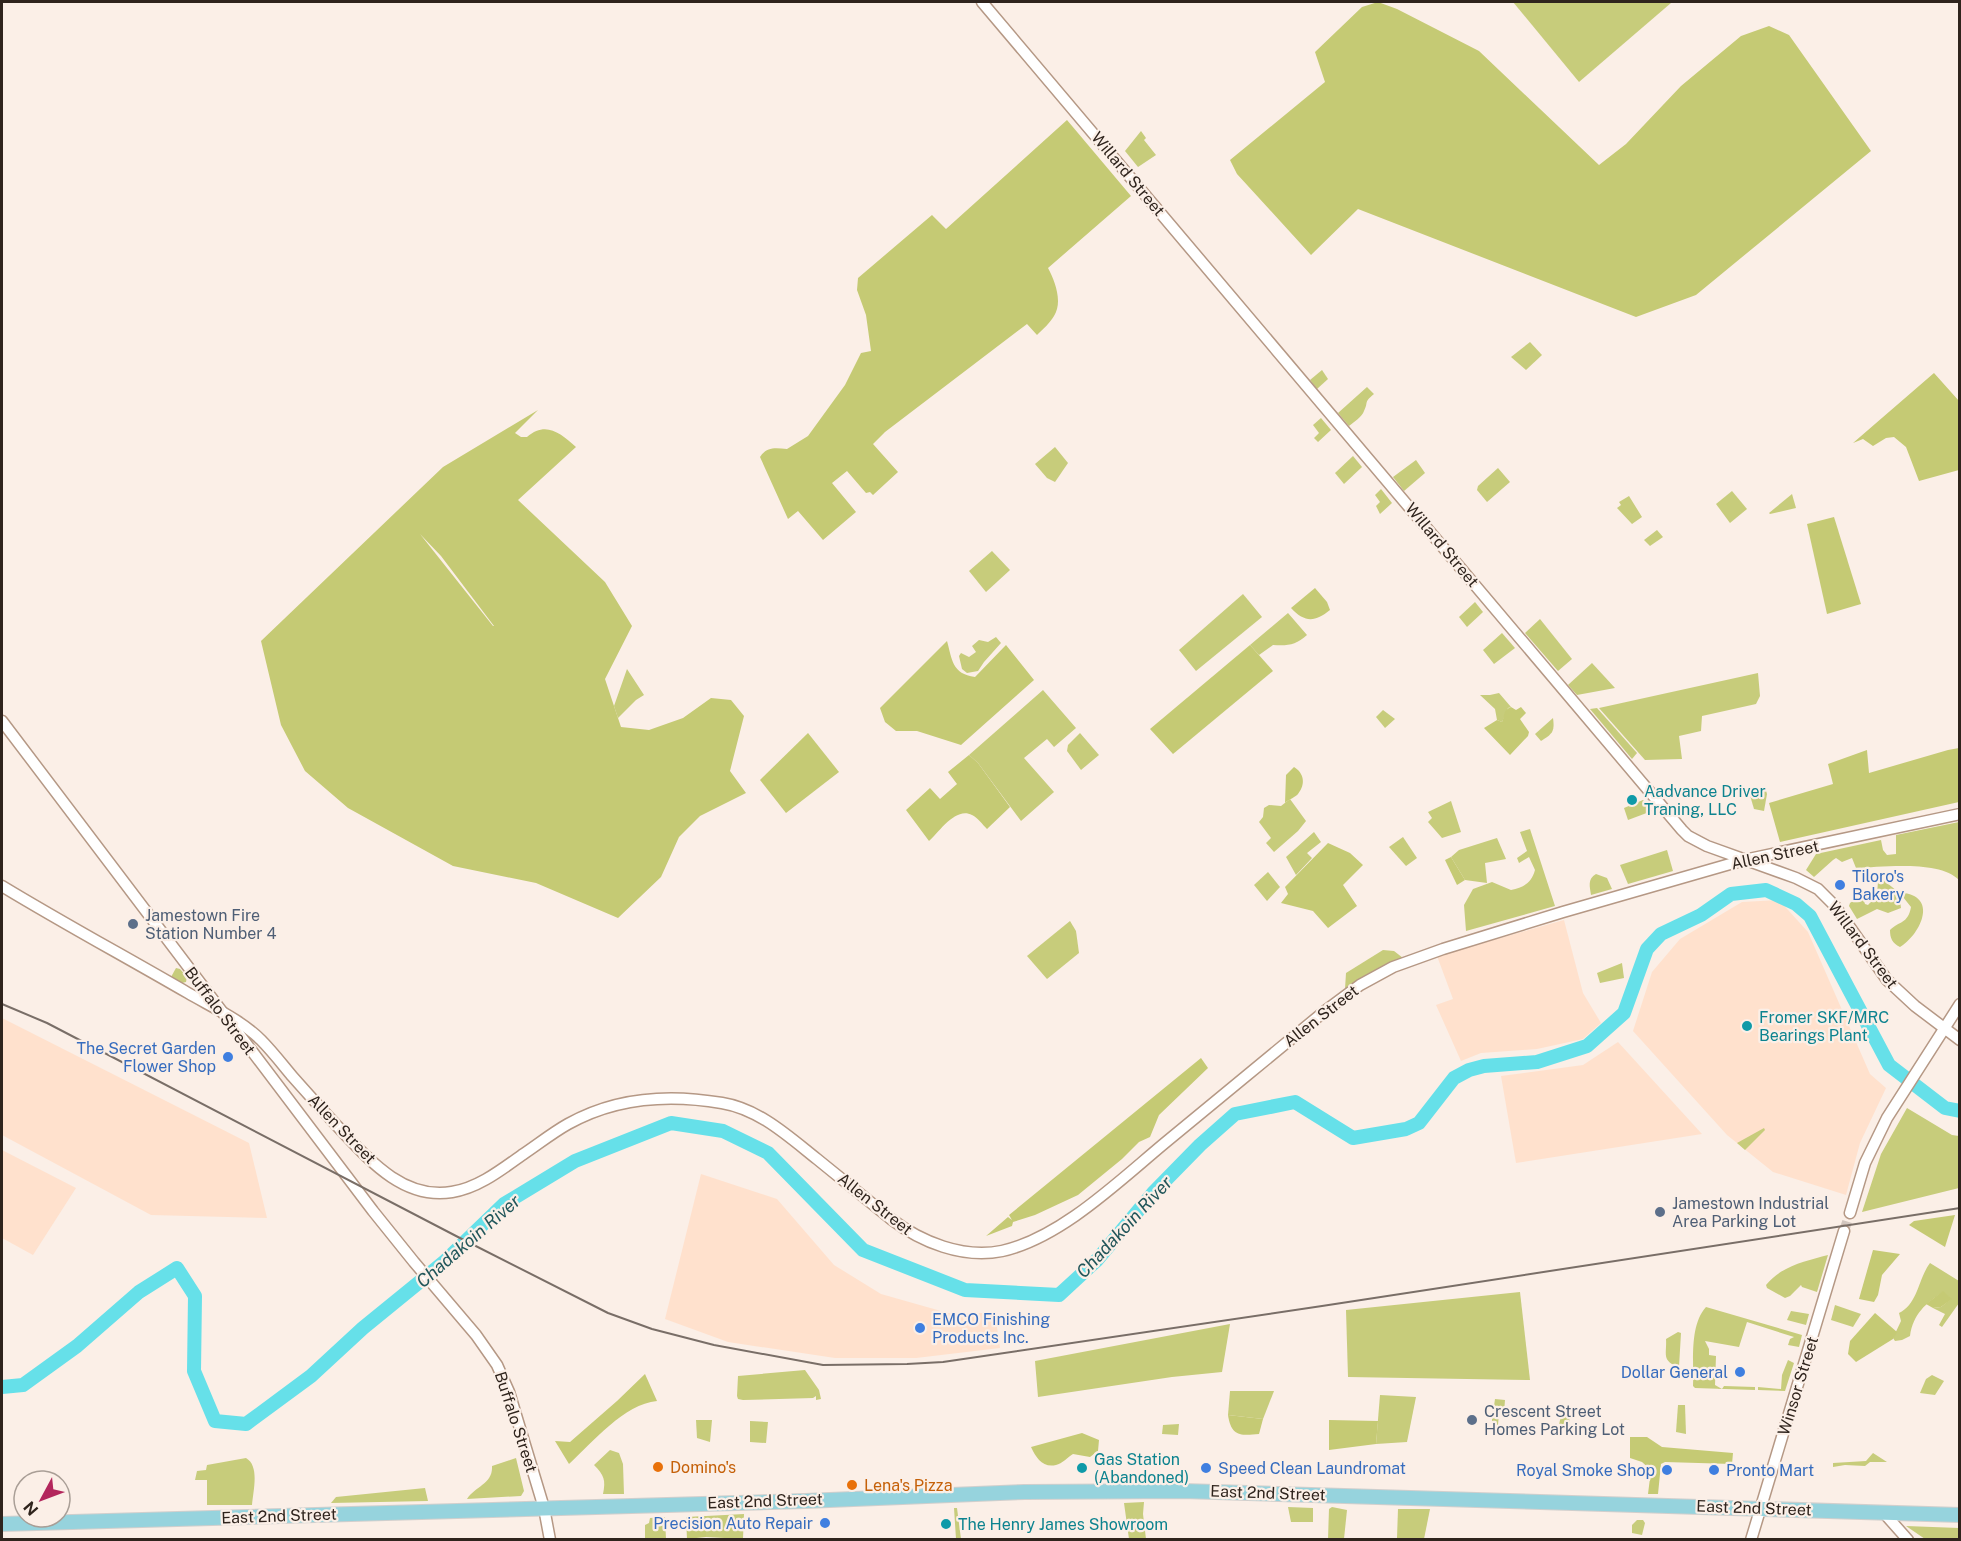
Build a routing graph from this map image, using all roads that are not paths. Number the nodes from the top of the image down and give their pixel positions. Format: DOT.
graph roads {
  1 [pos="982,2"];
  2 [pos="2,721"];
  3 [pos="1959,814"];
  4 [pos="1744,860"];
  5 [pos="2,886"];
  6 [pos="1959,1004"];
  7 [pos="222,1013"];
  8 [pos="1944,1030"];
  9 [pos="1959,1040"];
  10 [pos="265,1044"];
  11 [pos="254,1055"];
  12 [pos="1850,1213"];
  13 [pos="1844,1231"];
  14 [pos="544,1508"];
  15 [pos="1762,1508"];
  16 [pos="1884,1513"];
  17 [pos="1959,1515"];
  18 [pos="2,1524"];
  19 [pos="550,1539"];
  20 [pos="1751,1539"];
  21 [pos="1908,1539"];
  1 -- 4 [label="street, Willard Street"];
  2 -- 7 [label="street, Buffalo Street"];
  3 -- 4 [label="street, Allen Street"];
  4 -- 8 [label="street, Willard Street"];
  4 -- 10 [label="street, Allen Street"];
  5 -- 7 [label="street, Allen Street"];
  6 -- 8 [label="street"];
  7 -- 10 [label="street, Allen Street"];
  7 -- 11 [label="street, Buffalo Street"];
  8 -- 9 [label="street, Willard Street"];
  8 -- 12 [label="street"];
  10 -- 11 [label="street"];
  11 -- 14 [label="street, Buffalo Street"];
  13 -- 15 [label="street, Winsor Street"];
  14 -- 15 [label="main road, East 2nd Street"];
  14 -- 18 [label="main road, East 2nd Street"];
  14 -- 19 [label="street, Buffalo Street"];
  15 -- 16 [label="main road, East 2nd Street"];
  15 -- 20 [label="street, Winsor Street"];
  16 -- 17 [label="main road, East 2nd Street"];
  16 -- 21 [label="street"];
}
